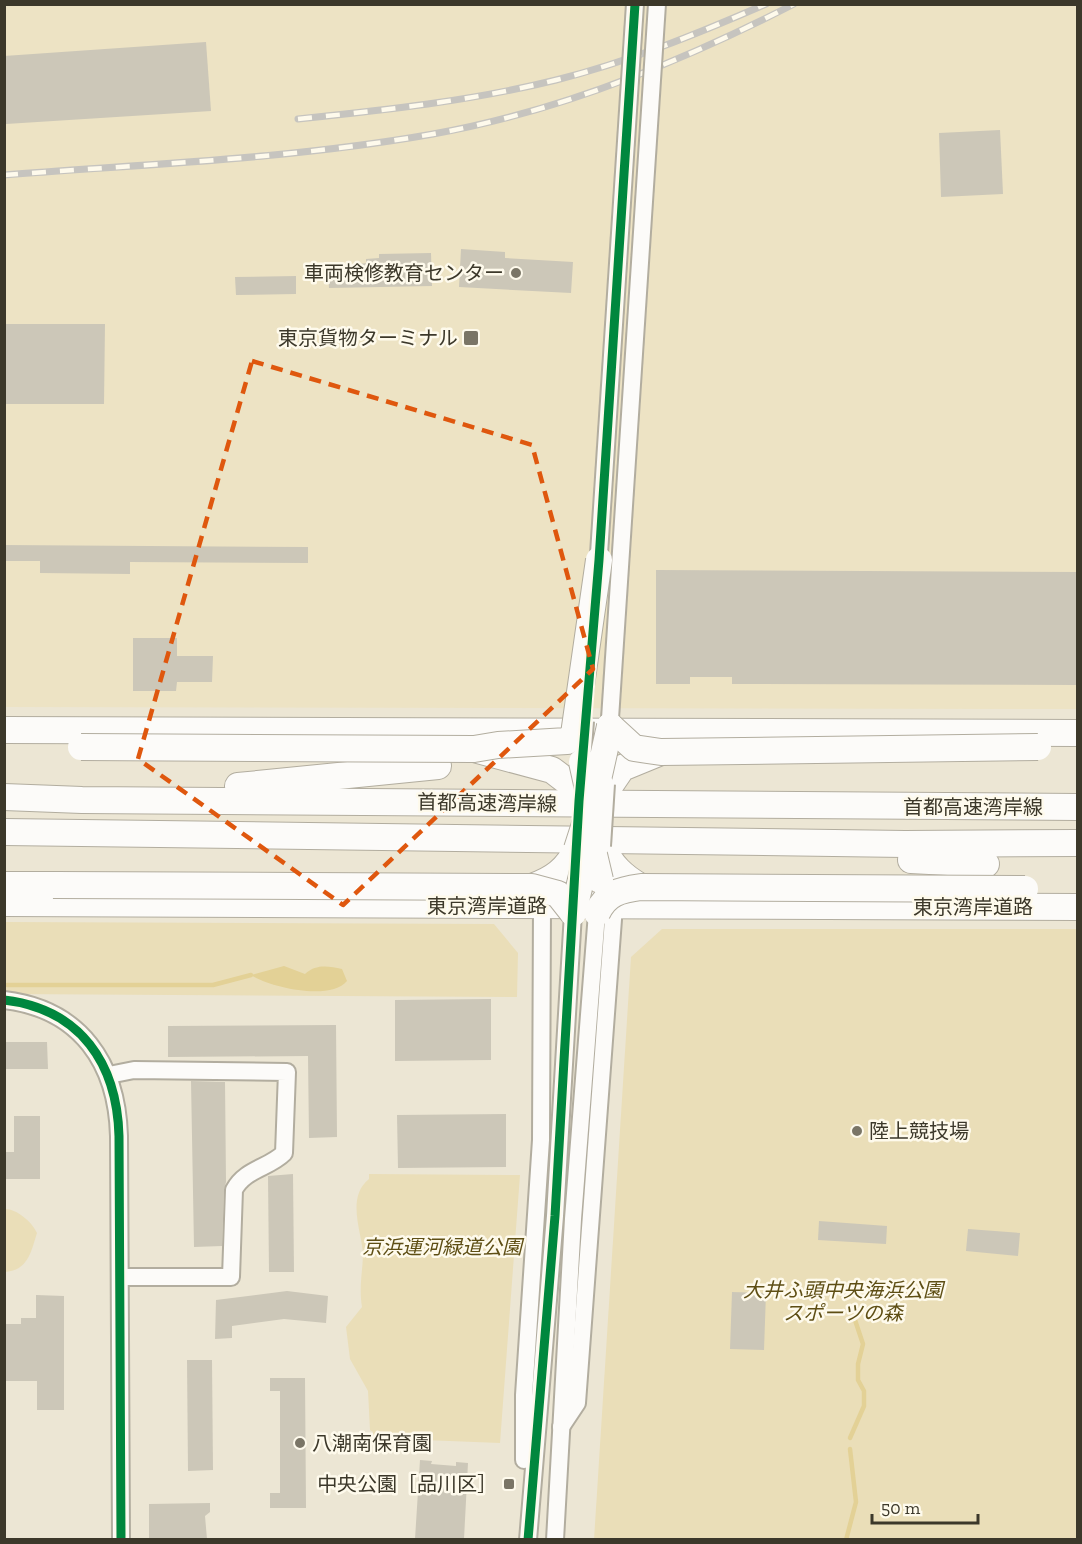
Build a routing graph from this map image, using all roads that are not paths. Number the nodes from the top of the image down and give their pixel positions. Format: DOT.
graph roads {
  1 [pos="635,4"];
  2 [pos="657,4"];
  3 [pos="599,560"];
  4 [pos="610,726"];
  5 [pos="4,730"];
  6 [pos="1077,733"];
  7 [pos="4,746"];
  8 [pos="1077,746"];
  9 [pos="474,749"];
  10 [pos="661,752"];
  11 [pos="582,762"];
  12 [pos="438,766"];
  13 [pos="4,797"];
  14 [pos="82,800"];
  15 [pos="1077,807"];
  16 [pos="591,822"];
  17 [pos="4,832"];
  18 [pos="688,842"];
  19 [pos="1077,843"];
  20 [pos="986,864"];
  21 [pos="600,880"];
  22 [pos="4,885"];
  23 [pos="53,885"];
  24 [pos="641,887"];
  25 [pos="1077,892"];
  26 [pos="4,893"];
  27 [pos="537,897"];
  28 [pos="4,903"];
  29 [pos="1077,907"];
  30 [pos="595,911"];
  31 [pos="4,1000"];
  32 [pos="109,1075"];
  33 [pos="120,1277"];
  34 [pos="560,1429"];
  35 [pos="529,1520"];
  36 [pos="121,1539"];
  37 [pos="528,1539"];
  38 [pos="555,1539"];
  1 -- 3 [label="street, bridge"];
  2 -- 4 [label="street, bridge"];
  3 -- 9 [label="highway, bridge"];
  3 -- 11 [label="street, bridge"];
  4 -- 10 [label="highway, bridge"];
  4 -- 16 [label="highway, bridge"];
  5 -- 6 [label="highway"];
  7 -- 9 [label="highway, bridge"];
  8 -- 10 [label="highway, bridge"];
  9 -- 16 [label="highway"];
  10 -- 16 [label="highway, bridge"];
  11 -- 16 [label="highway, bridge"];
  12 -- 14 [label="highway"];
  13 -- 14 [label="highway, 首都高速湾岸線"];
  14 -- 15 [label="highway, 首都高速湾岸線"];
  16 -- 21 [label="highway, bridge"];
  16 -- 24 [label="highway"];
  16 -- 27 [label="highway"];
  16 -- 30 [label="highway, bridge"];
  17 -- 18 [label="highway, 首都高速湾岸線"];
  18 -- 19 [label="highway, 首都高速湾岸線"];
  18 -- 20 [label="highway"];
  21 -- 30 [label="street"];
  22 -- 23 [label="highway"];
  23 -- 26 [label="highway"];
  23 -- 27 [label="highway, bridge"];
  24 -- 25 [label="highway, bridge"];
  24 -- 30 [label="highway, bridge"];
  27 -- 28 [label="highway, 東京湾岸道路"];
  27 -- 30 [label="highway, 東京湾岸道路"];
  27 -- 30 [label="highway, bridge"];
  27 -- 35 [label="street"];
  29 -- 30 [label="highway, 東京湾岸道路"];
  30 -- 34 [label="street"];
  30 -- 34 [label="street"];
  30 -- 35 [label="street"];
  31 -- 32 [label="street"];
  32 -- 33 [label="street"];
  32 -- 33 [label="street"];
  33 -- 36 [label="street"];
  34 -- 38 [label="street"];
  35 -- 37 [label="street"];
}
